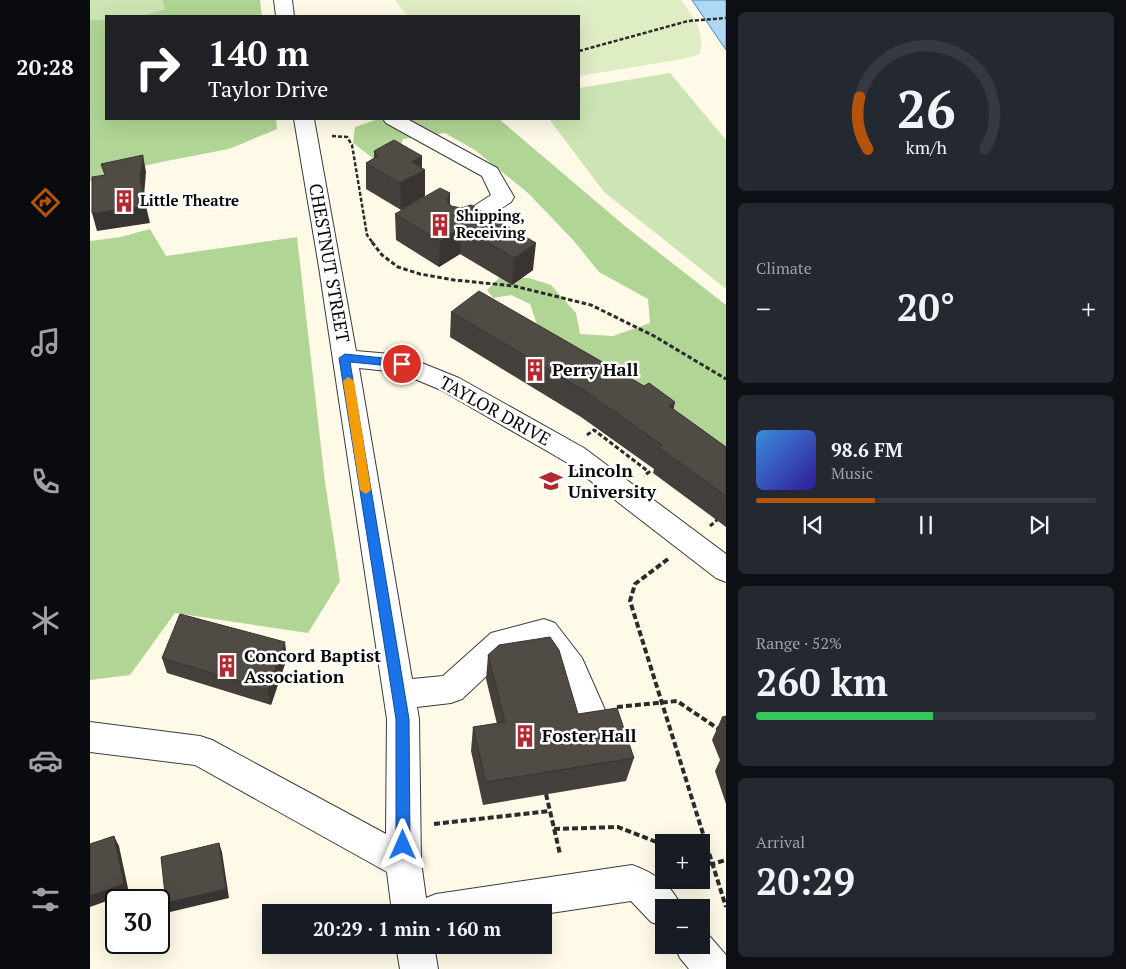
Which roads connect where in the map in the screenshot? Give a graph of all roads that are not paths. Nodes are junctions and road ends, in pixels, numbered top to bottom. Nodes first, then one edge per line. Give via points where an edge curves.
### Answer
1 (283, 0) edge
2 (286, 15) edge
3 (304, 120) edge
4 (395, 120) edge
5 (459, 226) edge
6 (345, 358) junction
7 (726, 570) edge
8 (399, 695) junction
9 (589, 710) edge
10 (90, 737) edge
11 (403, 862) junction
12 (655, 899) edge
13 (409, 904) edge
14 (490, 904) edge
15 (416, 954) edge
16 (700, 954) edge
17 (419, 969) edge
18 (713, 969) edge

1 - 2 street
3 - 6 street, CHESTNUT STREET
4 - 5 street via 490,172 502,197
6 - 7 street, TAYLOR DRIVE via 402,364 450,384 575,455
6 - 8 street, CHESTNUT STREET
8 - 9 street via 451,689 502,642 544,632 571,668
8 - 11 street, CHESTNUT STREET via 403,719
10 - 11 street via 200,751
11 - 13 street, CHESTNUT STREET
12 - 14 street via 641,886 632,883
15 - 17 street
16 - 18 street

